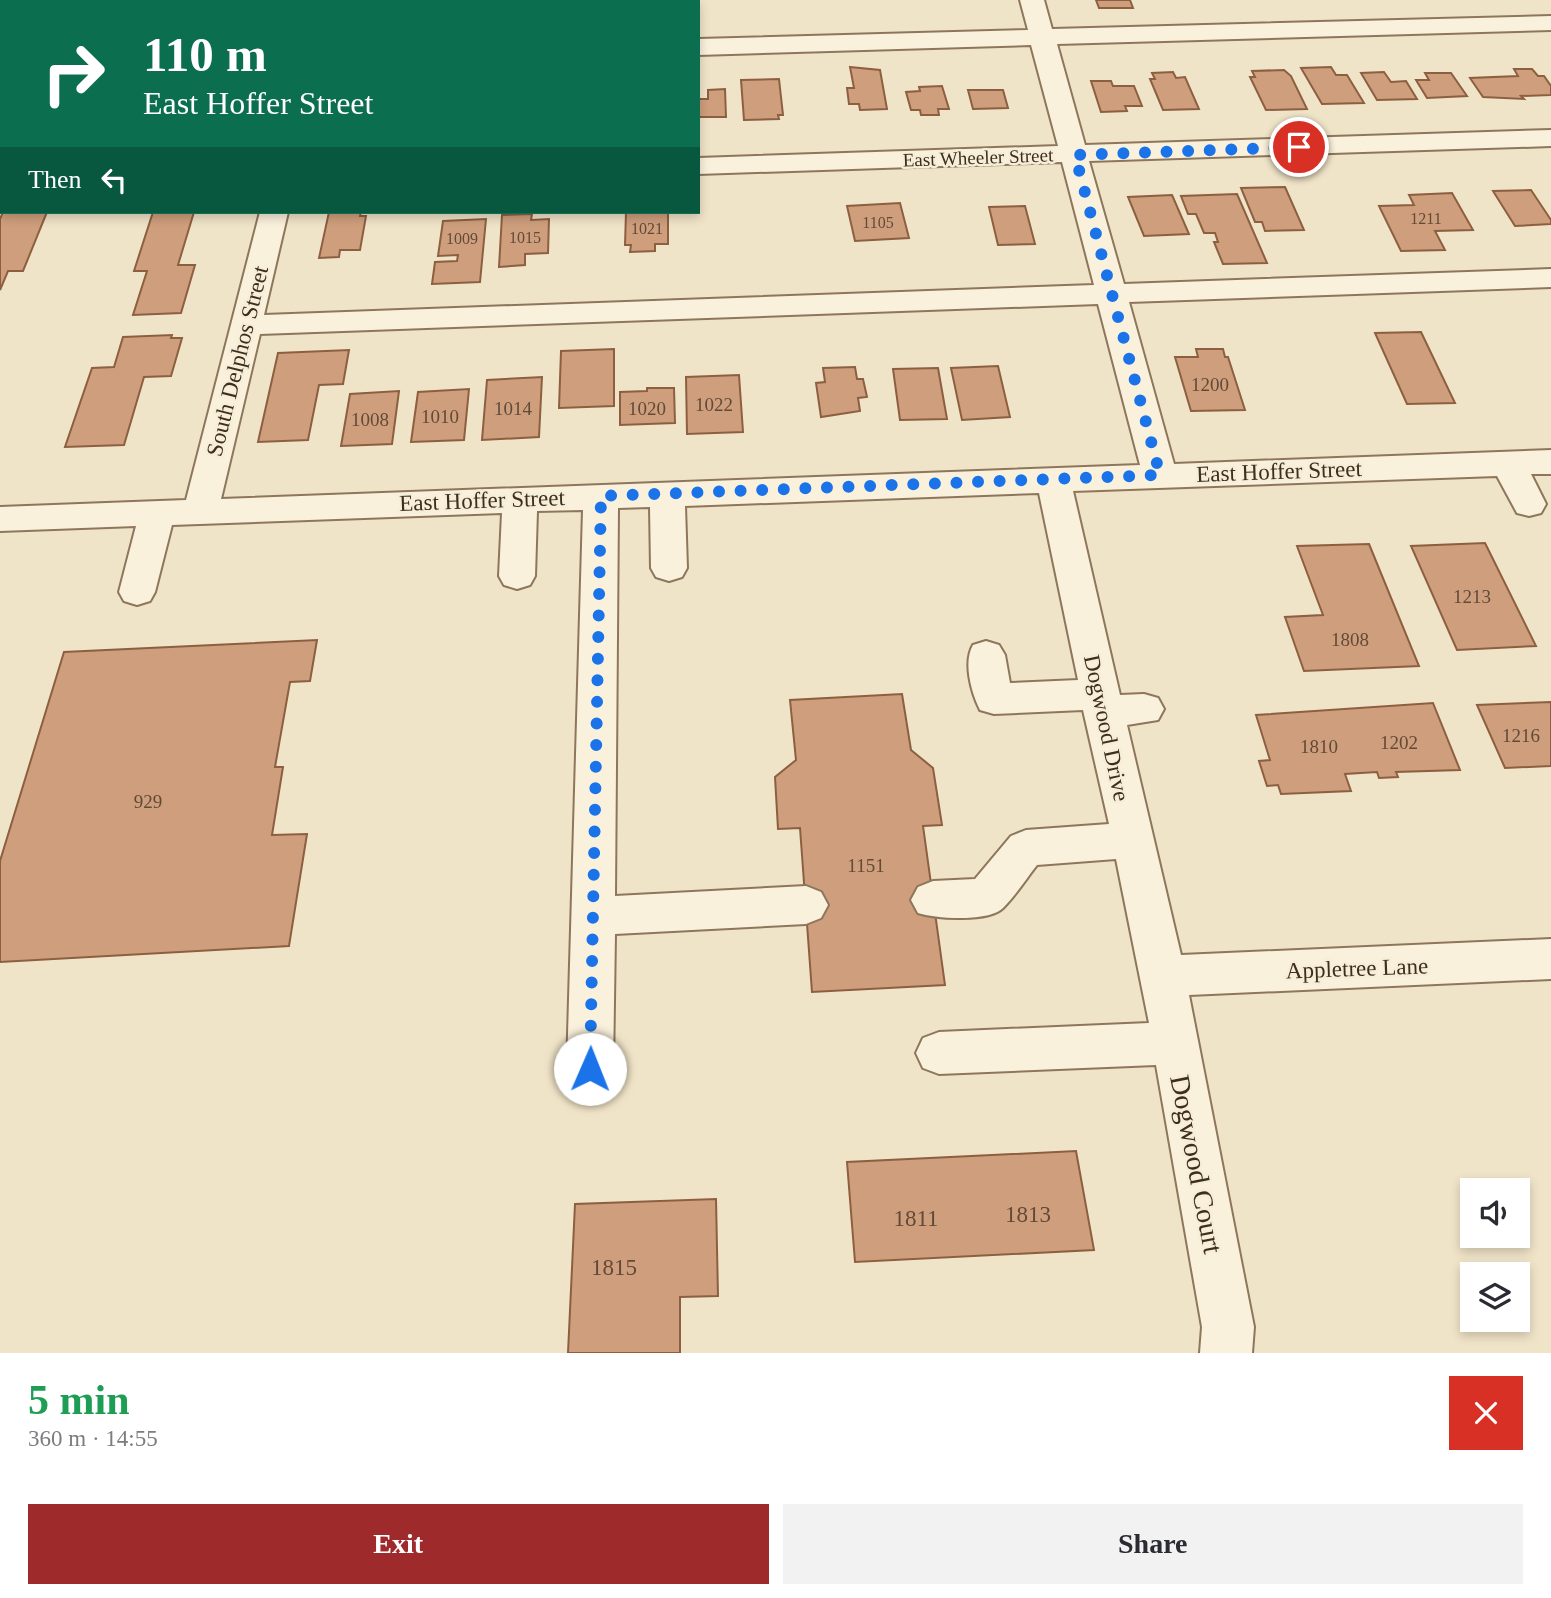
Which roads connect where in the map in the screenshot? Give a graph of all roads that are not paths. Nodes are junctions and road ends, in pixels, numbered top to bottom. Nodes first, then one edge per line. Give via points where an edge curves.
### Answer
1 (1032, 0) edge
2 (1551, 23) edge
3 (1044, 39) junction
4 (700, 47) edge
5 (1551, 138) edge
6 (1075, 155) junction
7 (700, 166) edge
8 (273, 214) edge
9 (1551, 278) edge
10 (1111, 294) junction
11 (244, 325) junction
12 (1551, 462) edge
13 (1508, 464) junction
14 (1160, 475) junction
15 (1053, 479) junction
16 (667, 493) junction
17 (601, 496) junction
18 (520, 499) junction
19 (1529, 504) dead end
20 (201, 511) junction
21 (157, 513) junction
22 (0, 519) edge
23 (669, 568) dead end
24 (517, 576) dead end
25 (137, 592) dead end
26 (986, 655) dead end
27 (1101, 703) junction
28 (1144, 709) dead end
29 (1132, 840) junction
30 (933, 900) dead end
31 (806, 905) dead end
32 (593, 916) junction
33 (1551, 959) edge
34 (1163, 976) junction
35 (1175, 1043) junction
36 (939, 1053) dead end
37 (590, 1069) dead end
38 (1226, 1353) edge

1 - 3 street
2 - 3 street
3 - 4 street
3 - 6 street
5 - 6 street, East Wheeler Street
6 - 7 street, East Wheeler Street
6 - 10 street
8 - 11 street, South Delphos Street
9 - 10 street
10 - 11 street
10 - 14 street
11 - 20 street, South Delphos Street
12 - 13 street, East Hoffer Street
13 - 14 street, East Hoffer Street
13 - 19 street
14 - 15 street, East Hoffer Street
15 - 16 street, East Hoffer Street
15 - 27 street, Dogwood Drive
16 - 17 street, East Hoffer Street
16 - 23 street
17 - 18 street, East Hoffer Street
17 - 32 street
18 - 20 street, East Hoffer Street
18 - 24 street
20 - 21 street, East Hoffer Street
21 - 22 street, East Hoffer Street
21 - 25 street
26 - 27 street via 994,699
27 - 28 street
27 - 29 street, Dogwood Drive
29 - 30 street via 1026,848 986,897
29 - 34 street, Dogwood Drive
31 - 32 street
32 - 37 street
33 - 34 street, Appletree Lane
34 - 35 street, Dogwood Court
35 - 36 street
35 - 38 street, Dogwood Court via 1228,1327

